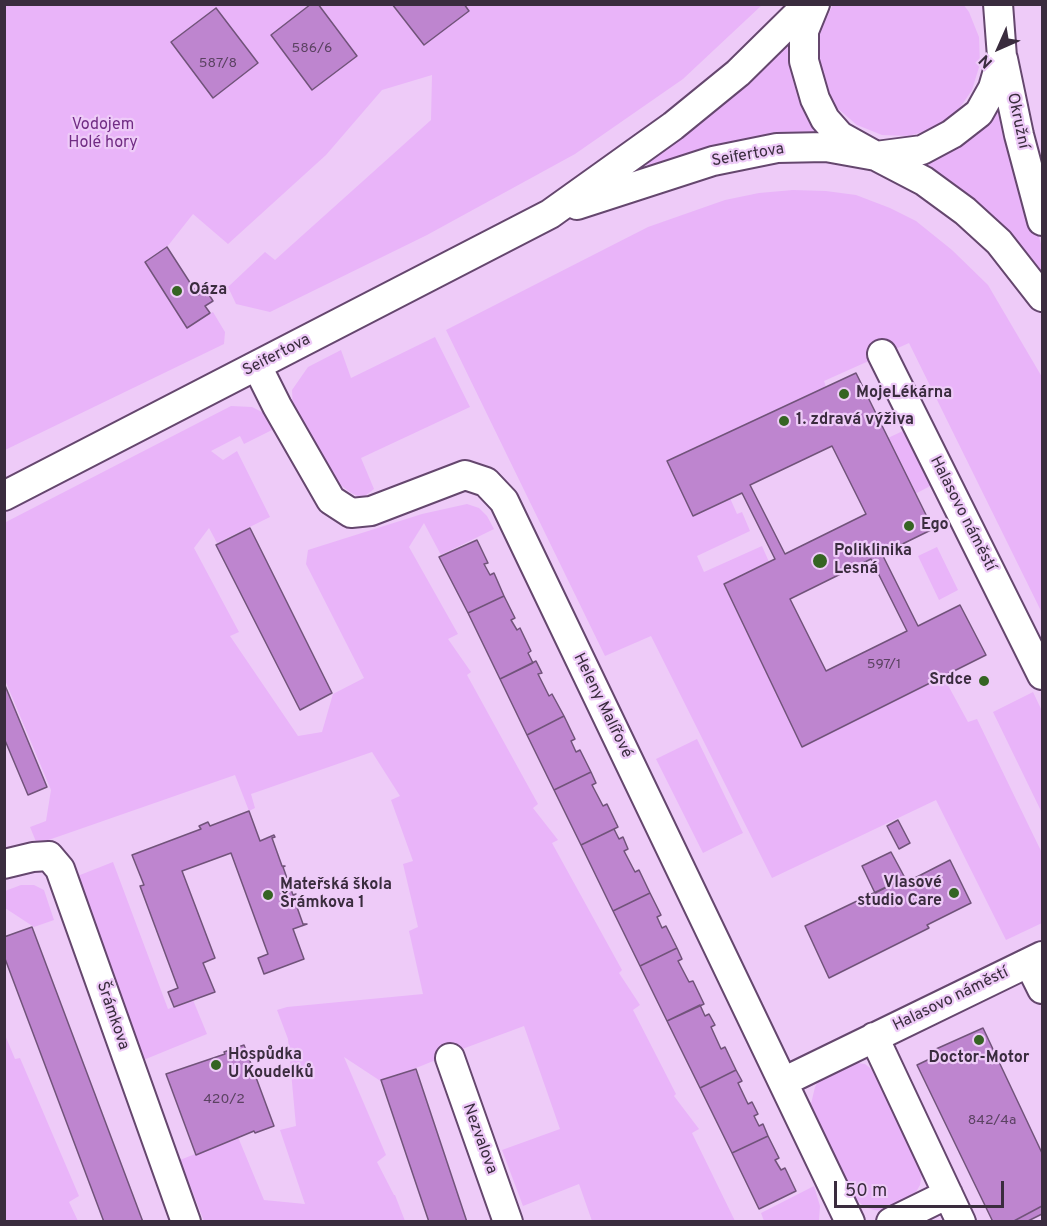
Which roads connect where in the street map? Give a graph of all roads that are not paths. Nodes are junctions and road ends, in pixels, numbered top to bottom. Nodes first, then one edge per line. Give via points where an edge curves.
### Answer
1 (808, 4) edge
2 (814, 4) edge
3 (994, 9) edge
4 (1002, 57) junction
5 (876, 156) junction
6 (550, 214) junction
7 (1042, 221) edge
8 (1042, 297) edge
9 (882, 354) dead end
10 (257, 366) junction
11 (4, 496) edge
12 (1042, 675) edge
13 (4, 864) edge
14 (1036, 959) edge
15 (1042, 990) edge
16 (874, 1037) junction
17 (450, 1058) dead end
18 (783, 1082) junction
19 (948, 1194) junction
20 (186, 1221) edge
21 (508, 1221) edge
22 (850, 1221) edge
23 (891, 1221) edge
24 (961, 1221) edge

1 - 6 street, Seifertova via 738,72 673,126
2 - 5 street via 804,31 804,61 815,99 840,136
3 - 4 street, Okružní
4 - 5 street via 993,88 979,113 922,150
4 - 7 street, Okružní
5 - 6 street, Seifertova via 826,147 777,148 713,160
5 - 8 street, Seifertova via 924,181 965,211 999,242
6 - 10 street, Seifertova
9 - 12 street, Halasovo náměstí
10 - 11 street, Seifertova
10 - 18 street, Heleny Malířové via 331,500 351,513 371,511 465,476 486,482 504,501
13 - 20 street, Šrámkova via 49,856 60,869
14 - 15 street, Halasovo náměstí
14 - 16 street, Halasovo náměstí
16 - 18 street, Halasovo náměstí
16 - 19 street, Halasovo náměstí
17 - 21 street, Nezvalova
18 - 22 street, Heleny Malířové
19 - 23 street
19 - 24 street, Halasovo náměstí

